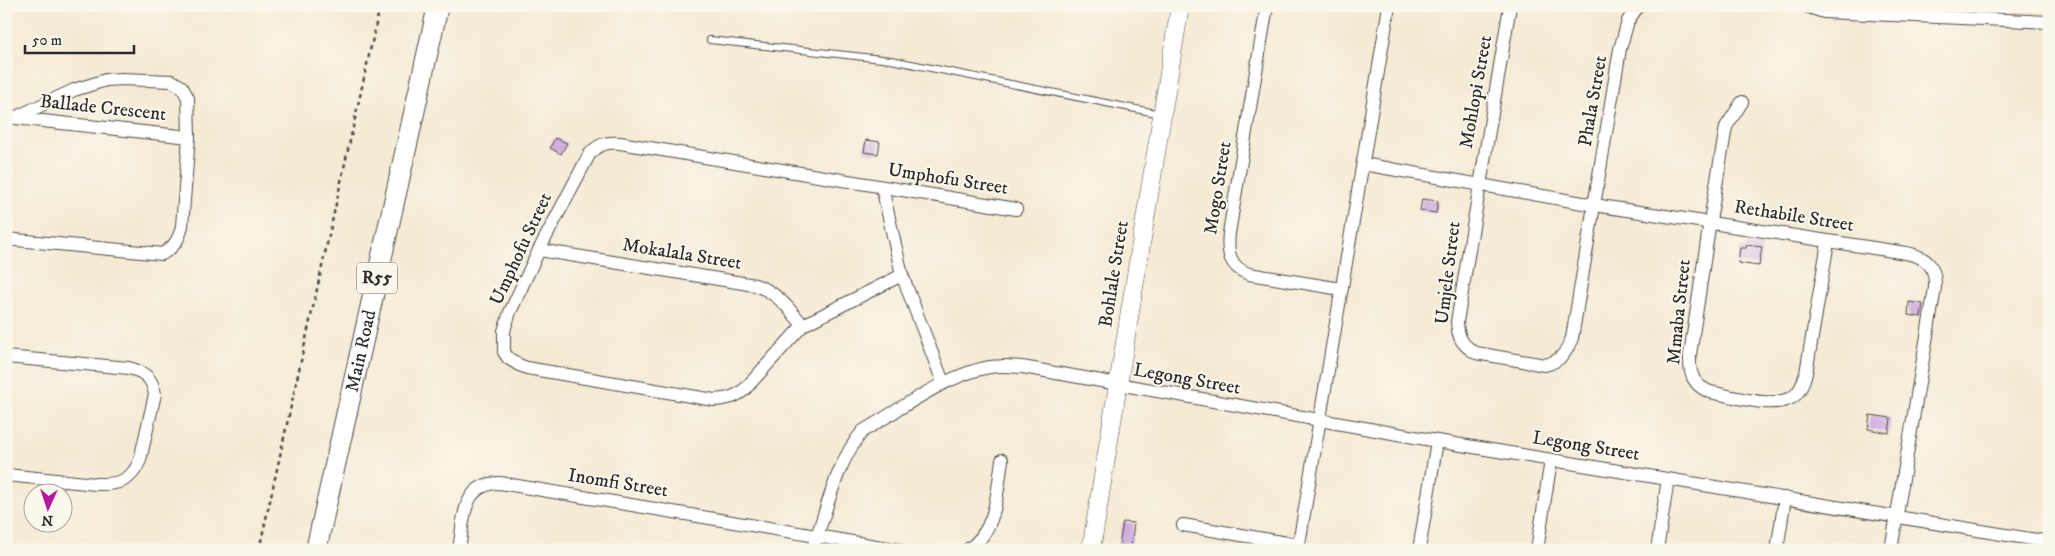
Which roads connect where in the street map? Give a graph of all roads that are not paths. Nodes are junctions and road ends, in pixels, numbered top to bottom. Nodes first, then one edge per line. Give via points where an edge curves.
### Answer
1 (438, 6) edge
2 (1180, 6) edge
3 (1267, 6) edge
4 (1389, 6) edge
5 (1510, 6) edge
6 (1638, 6) edge
7 (1806, 6) edge
8 (2049, 22) edge
9 (710, 40) dead end
10 (1742, 102) dead end
11 (1162, 115) junction
12 (10, 117) edge
13 (189, 137) junction
14 (1363, 164) junction
15 (1478, 184) junction
16 (882, 187) junction
17 (1594, 204) junction
18 (1016, 209) dead end
19 (1710, 221) junction
20 (6, 239) edge
21 (1828, 242) junction
22 (539, 250) junction
23 (902, 275) junction
24 (1341, 289) junction
25 (803, 325) junction
26 (6, 357) edge
27 (943, 382) junction
28 (1118, 385) junction
29 (1320, 421) junction
30 (1436, 441) junction
31 (1002, 460) dead end
32 (1551, 460) junction
33 (6, 475) edge
34 (1668, 478) junction
35 (1786, 498) junction
36 (1897, 518) junction
37 (2049, 518) edge
38 (1183, 525) dead end
39 (818, 535) junction
40 (2047, 542) edge
41 (1298, 548) edge
42 (316, 550) edge
43 (459, 550) edge
44 (812, 550) edge
45 (900, 550) edge
46 (967, 550) edge
47 (1091, 550) edge
48 (1420, 550) edge
49 (1537, 550) edge
50 (1657, 550) edge
51 (1777, 550) edge
52 (1891, 550) edge

1 - 42 main road, Main Road / R55
2 - 11 street, Bohlale Street
3 - 24 street, Mogo Street via 1229,254 1236,267 1249,274
4 - 14 street
5 - 15 street, Mohlopi Street
6 - 17 street, Phala Street via 1628,21 1620,49
7 - 8 street via 1824,12
9 - 11 lane via 891,60
10 - 19 street via 1726,127
11 - 28 street, Bohlale Street
12 - 13 street, Ballade Crescent
12 - 13 street, Ballade Crescent via 106,80 172,81 182,87 188,98
13 - 20 street, Ballade Crescent via 182,226 178,240 162,254
14 - 15 street, Rethabile Street
14 - 24 street
15 - 17 street, Rethabile Street
15 - 17 street, Umjele Street via 1458,332 1466,348 1537,364 1554,363 1562,357 1572,338
16 - 18 street, Umphofu Street
16 - 22 street, Umphofu Street via 606,143 589,155
16 - 23 street
17 - 19 street, Rethabile Street
19 - 21 street, Rethabile Street
19 - 21 street, Mmaba Street via 1690,355 1691,375 1694,382 1710,392 1771,403 1790,399 1803,384
21 - 36 street, Rethabile Street via 1915,255 1927,260 1934,272 1935,288
22 - 25 street, Mokalala Street via 755,285 775,294
22 - 25 street, Umphofu Street via 504,332 504,352 508,358 527,368 714,400 732,398 745,389
23 - 25 street, Umphofu Street
23 - 27 street
24 - 29 street
26 - 33 street via 129,368 148,377 155,394 136,469 122,482 96,484
27 - 28 street, Legong Street via 1002,366
27 - 39 street, Legong Street via 863,431 853,443
28 - 29 street, Legong Street
28 - 47 street, Bohlale Street
29 - 30 street, Legong Street
29 - 41 street
30 - 32 street, Legong Street
30 - 48 street
31 - 46 street via 990,522 979,542
32 - 34 street, Legong Street
32 - 49 street
34 - 35 street, Legong Street
34 - 50 street
35 - 36 street, Legong Street
35 - 51 street
36 - 40 street, Legong Street
36 - 52 street, Rethabile Street
37 - 40 lane
38 - 41 street
39 - 43 street, Inomfi Street via 492,483 480,487 469,498
39 - 44 street, Legong Street
39 - 45 street, Inomfi Street

